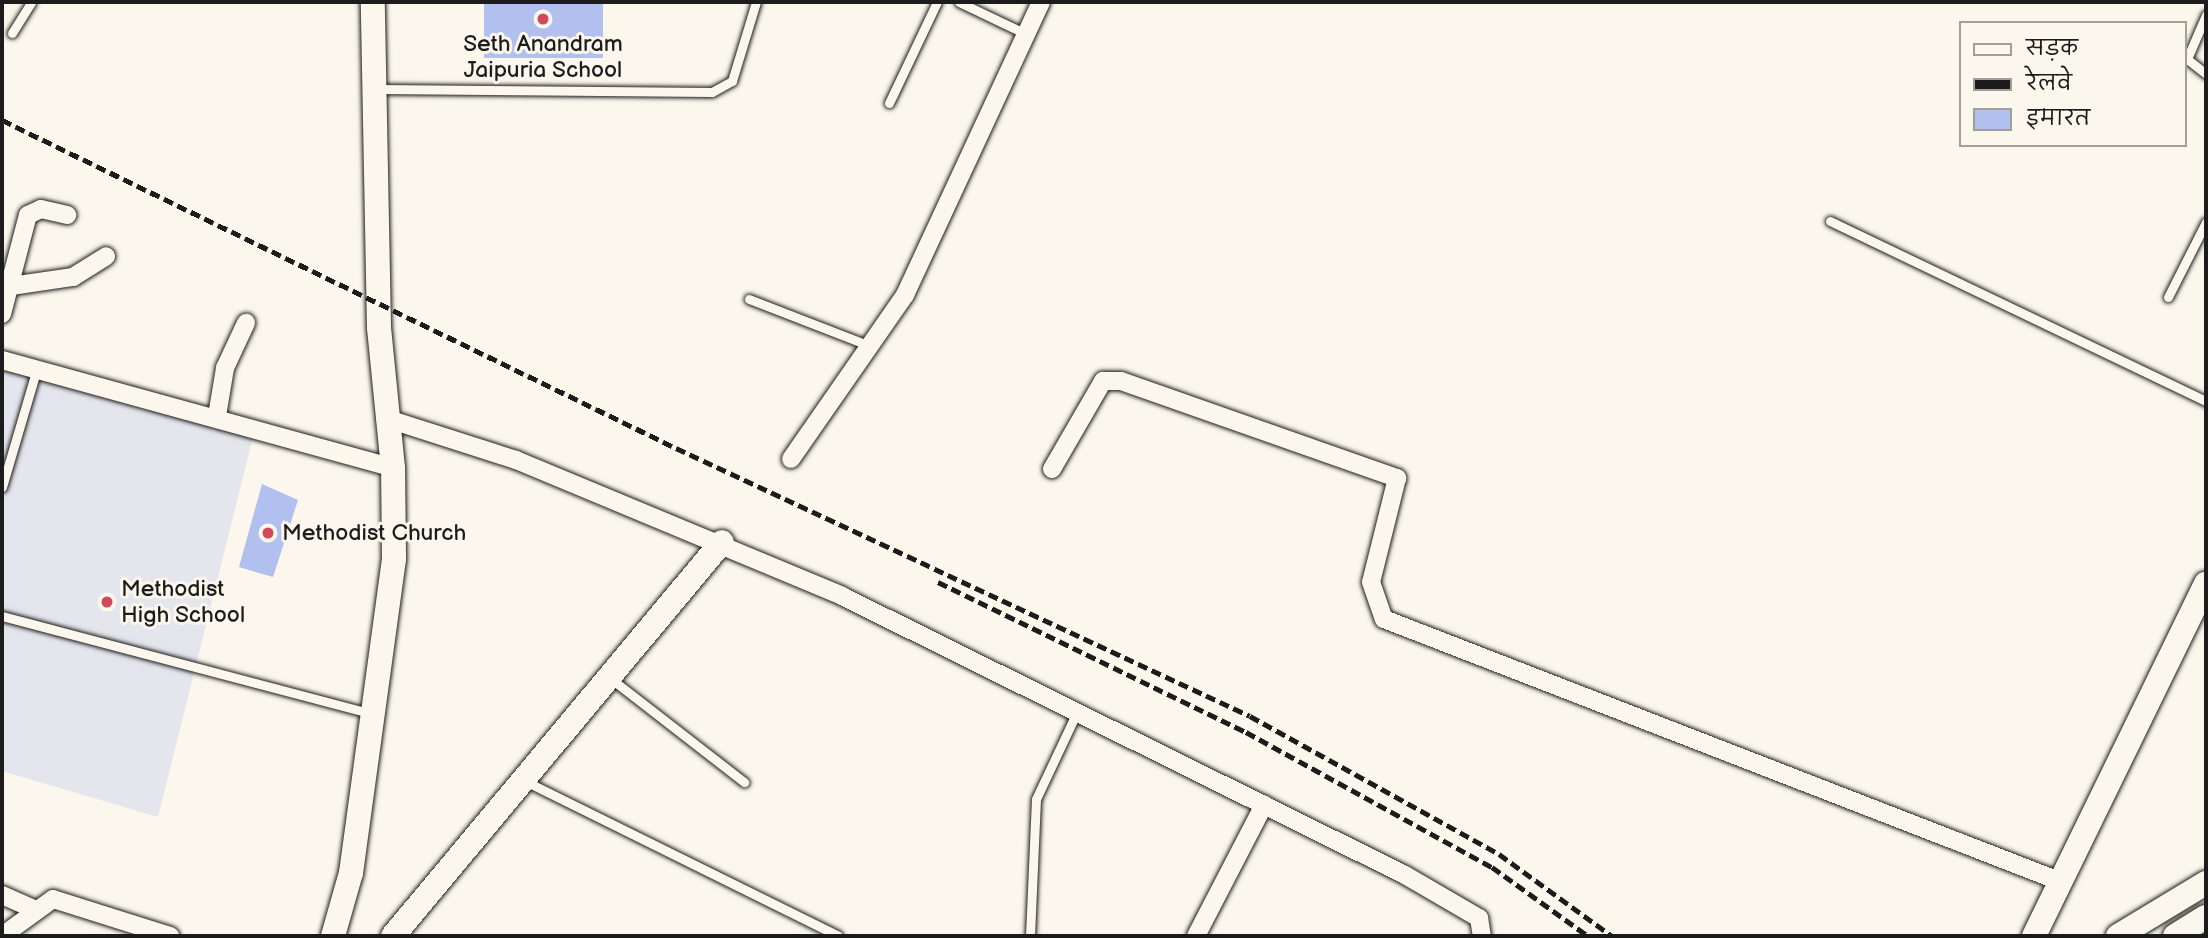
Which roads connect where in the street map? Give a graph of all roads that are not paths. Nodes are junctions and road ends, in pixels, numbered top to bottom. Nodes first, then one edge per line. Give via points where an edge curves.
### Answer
1 (31, 2) edge
2 (373, 2) edge
3 (755, 2) edge
4 (937, 2) edge
5 (959, 2) edge
6 (1041, 2) edge
7 (2206, 15) edge
8 (12, 33) dead end
9 (1028, 35) junction
10 (2206, 74) edge
11 (376, 89) junction
12 (888, 103) dead end
13 (66, 215) dead end
14 (1830, 222) dead end
15 (2206, 222) edge
16 (106, 256) dead end
17 (11, 286) junction
18 (2168, 297) dead end
19 (749, 299) dead end
20 (2, 314) edge
21 (246, 323) dead end
22 (870, 346) junction
23 (2, 360) edge
24 (37, 368) junction
25 (2206, 401) edge
26 (217, 416) junction
27 (385, 418) junction
28 (791, 459) dead end
29 (393, 468) junction
30 (1052, 469) dead end
31 (2, 487) edge
32 (722, 542) junction
33 (2206, 584) edge
34 (2, 617) edge
35 (609, 678) junction
36 (1077, 712) junction
37 (374, 715) junction
38 (523, 780) junction
39 (744, 782) dead end
40 (1264, 805) junction
41 (2059, 881) junction
42 (2206, 883) edge
43 (2, 895) edge
44 (33, 909) junction
45 (2206, 917) edge
46 (2126, 931) edge
47 (2, 936) edge
48 (170, 936) edge
49 (333, 936) edge
50 (393, 936) edge
51 (838, 936) edge
52 (1030, 936) edge
53 (1196, 936) edge
54 (1482, 936) edge
55 (2034, 936) edge
56 (2175, 936) edge

1 - 8 lane
2 - 11 street
3 - 11 lane via 732,81 712,92
4 - 12 lane
5 - 9 lane
6 - 9 street
7 - 10 lane via 2187,59
9 - 22 street via 905,295
11 - 27 street
13 - 17 street via 41,209 28,215
14 - 25 lane
15 - 18 lane
16 - 17 street via 73,277
17 - 20 street
19 - 22 lane
21 - 26 street via 225,368
22 - 28 street
23 - 24 street
24 - 26 street
24 - 31 lane
26 - 29 street
27 - 29 street
27 - 32 street via 516,460
29 - 37 street via 394,559
30 - 41 street via 1103,381 1121,381 1398,478 1371,582 1384,619
32 - 35 street
32 - 36 street
33 - 41 street
34 - 37 lane
35 - 38 street
35 - 39 lane
36 - 40 street
36 - 52 lane via 1036,799
37 - 49 street via 351,873
38 - 50 street
38 - 51 lane
40 - 53 street
40 - 54 street via 1479,918
41 - 55 street
42 - 46 street
43 - 44 street
44 - 47 street
44 - 48 street via 45,901 65,901
45 - 56 street

